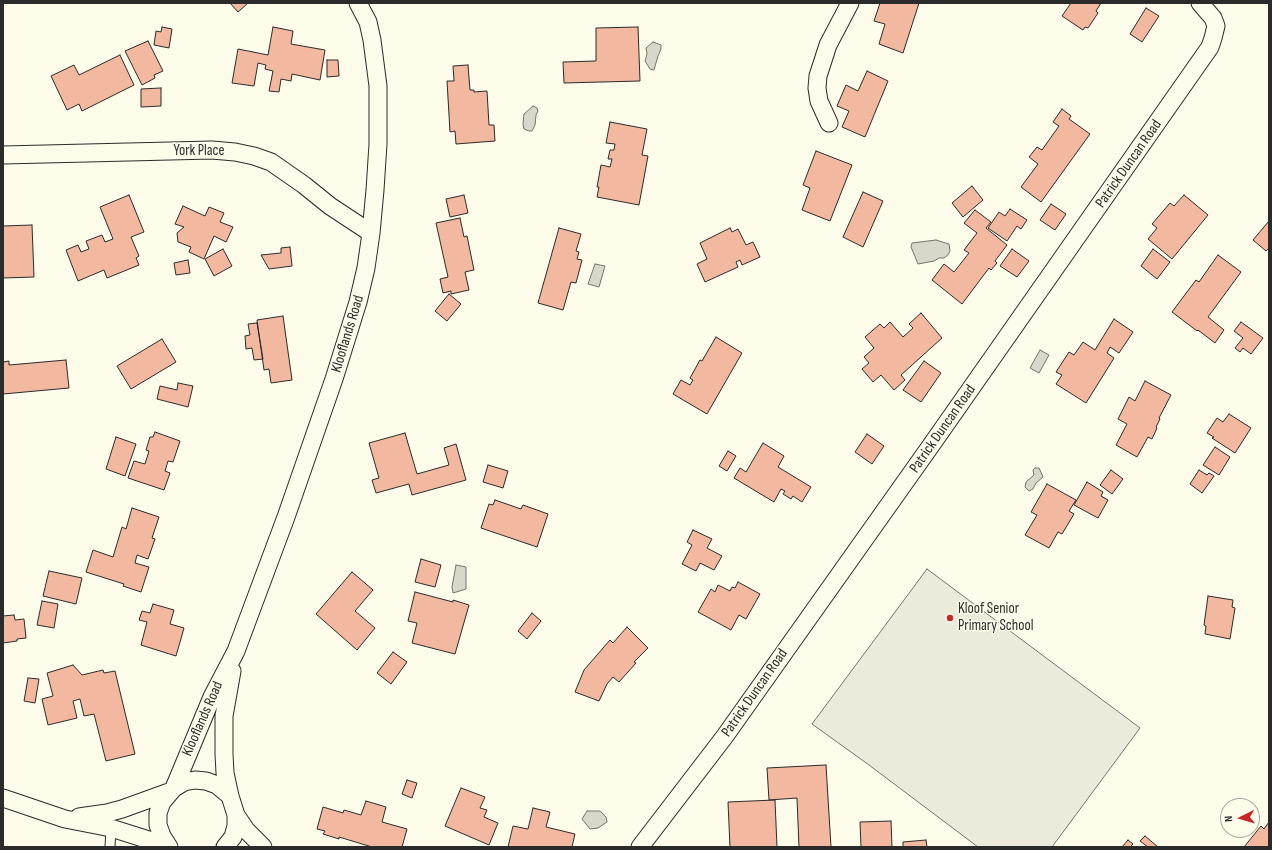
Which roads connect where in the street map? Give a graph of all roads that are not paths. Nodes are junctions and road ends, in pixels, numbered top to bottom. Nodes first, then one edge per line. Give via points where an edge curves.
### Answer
1 (358, 3) edge
2 (850, 3) edge
3 (1200, 3) edge
4 (829, 123) dead end
5 (3, 155) edge
6 (371, 233) junction
7 (236, 651) junction
8 (172, 790) junction
9 (230, 796) junction
10 (3, 798) edge
11 (236, 815) junction
12 (65, 819) junction
13 (111, 828) junction
14 (110, 847) edge
15 (168, 847) edge
16 (225, 847) edge
17 (263, 847) edge
18 (640, 847) edge

1 - 6 street, Klooflands Road via 368,22 378,86 378,144
2 - 4 street via 828,45 818,76 819,101
3 - 18 street, Patrick Duncan Road via 1213,18 1216,26 1210,47 941,432 729,729
5 - 6 street, York Place via 212,150 236,152 271,162
6 - 7 street, Klooflands Road via 358,302 334,380
7 - 8 street, Klooflands Road via 212,697
7 - 9 street, Klooflands Road via 224,716 225,773
8 - 9 street via 184,782 206,781 217,785
8 - 12 street via 107,813
8 - 15 street, Klooflands Road via 162,802 158,813 158,825
9 - 11 street, Klooflands Road
10 - 12 street
11 - 16 street via 236,826
11 - 17 street via 246,830
12 - 13 street
13 - 14 lane
13 - 15 street

